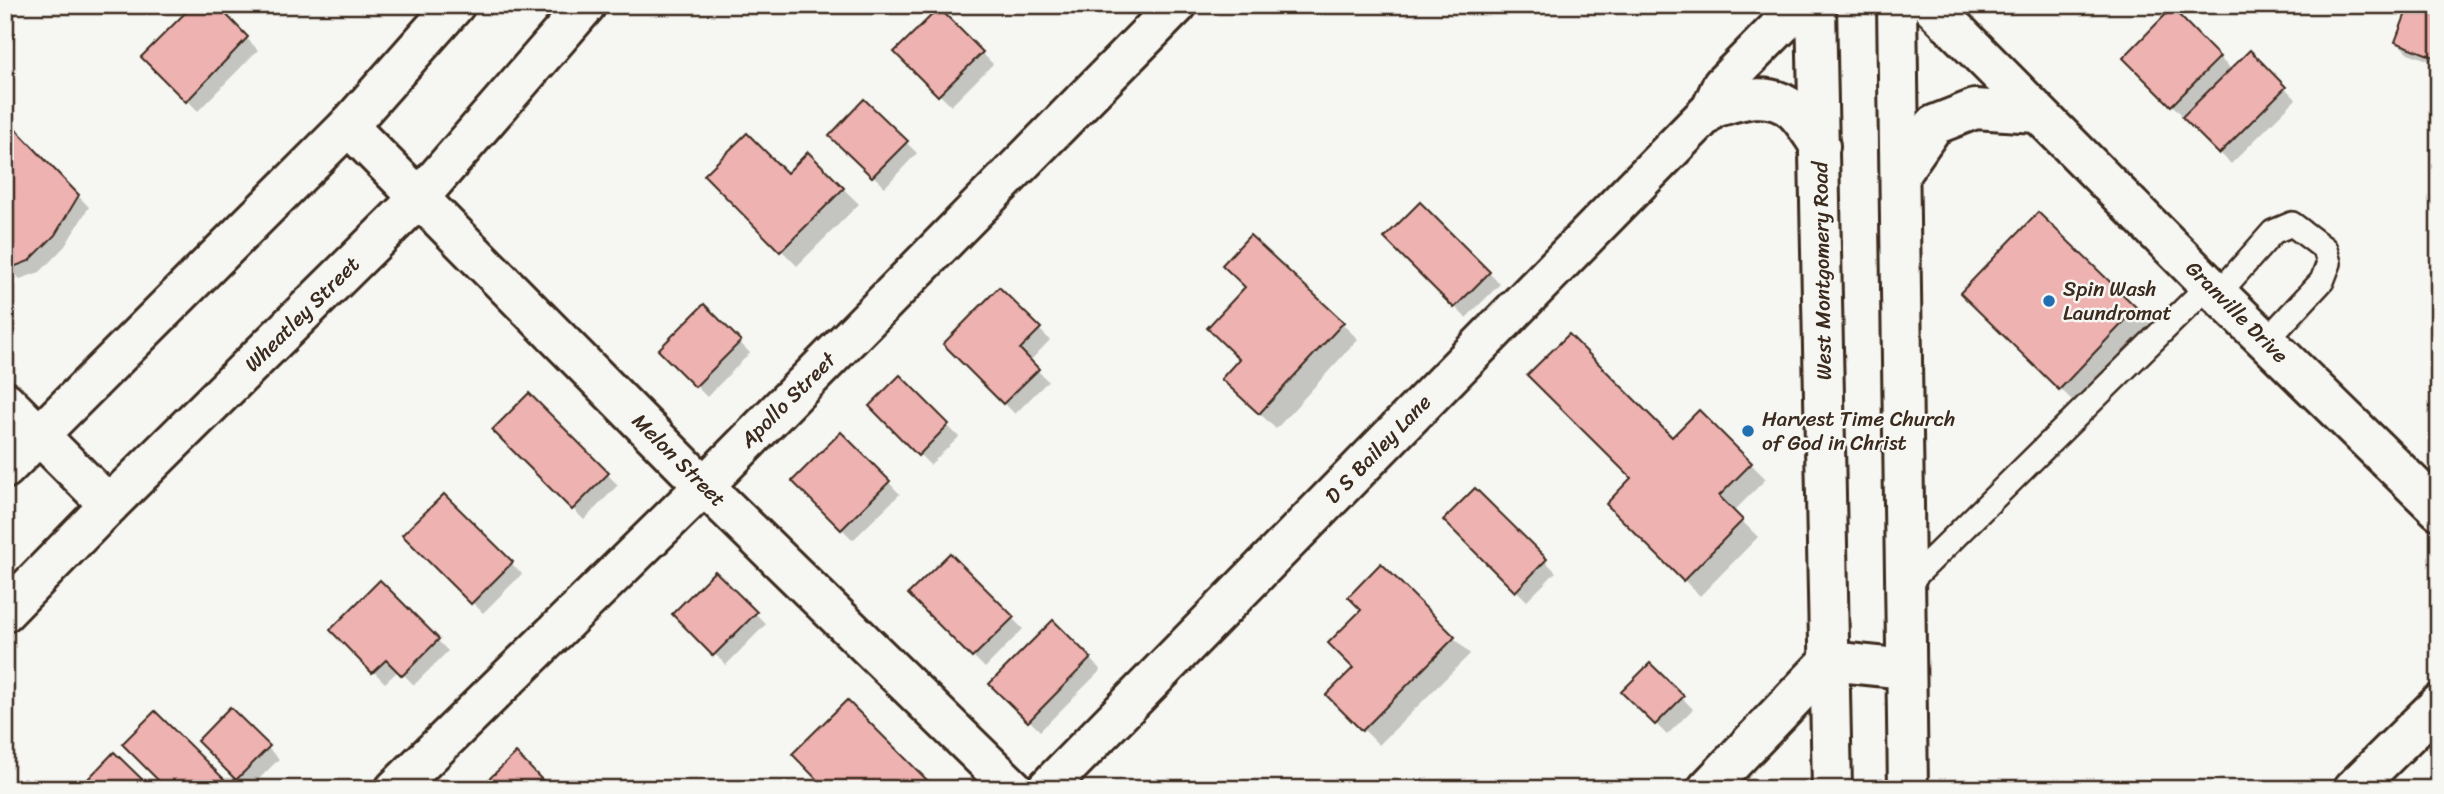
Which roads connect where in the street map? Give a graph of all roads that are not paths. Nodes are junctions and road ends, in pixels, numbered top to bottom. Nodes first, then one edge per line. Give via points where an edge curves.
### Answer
1 (455, 5) edge
2 (586, 5) edge
3 (1177, 5) edge
4 (1801, 5) edge
5 (1816, 5) edge
6 (1897, 5) edge
7 (1931, 5) edge
8 (1711, 110) junction
9 (2036, 113) junction
10 (348, 126) junction
11 (1820, 146) junction
12 (1900, 174) junction
13 (419, 198) junction
14 (2213, 290) junction
15 (2266, 341) junction
16 (5, 401) edge
17 (39, 434) junction
18 (5, 469) edge
19 (704, 486) junction
20 (109, 505) junction
21 (2439, 510) edge
22 (1906, 585) junction
23 (5, 612) edge
24 (1829, 661) junction
25 (1906, 669) junction
26 (2439, 704) edge
27 (394, 789) edge
28 (1014, 789) edge
29 (1046, 789) edge
30 (1707, 789) edge
31 (1832, 789) edge
32 (1908, 789) edge
33 (2353, 789) edge

1 - 10 street
2 - 13 street, Wheatley Street
3 - 19 street, Apollo Street
4 - 8 street, D S Bailey Lane via 1722,85
5 - 11 street, West Montgomery Road
6 - 12 street
7 - 9 street, Granville Drive
8 - 11 street, D S Bailey Lane via 1744,98 1777,100 1796,112
8 - 29 street, D S Bailey Lane
9 - 12 street via 1975,109 1934,125
9 - 14 street, Granville Drive
10 - 13 street, Melon Street
10 - 17 street
11 - 24 street, West Montgomery Road
12 - 22 street
13 - 19 street, Melon Street
13 - 20 street, Wheatley Street
14 - 15 street, Granville Drive
14 - 15 lane via 2273,232 2292,224 2325,249 2329,263 2322,281
14 - 22 lane
15 - 21 street, Granville Drive
16 - 17 street
17 - 18 street
17 - 20 street
19 - 27 street, Apollo Street
19 - 28 street, Melon Street
20 - 23 street, Wheatley Street
22 - 25 street
24 - 25 street
24 - 30 street
24 - 31 street, West Montgomery Road
25 - 32 street
26 - 33 street

